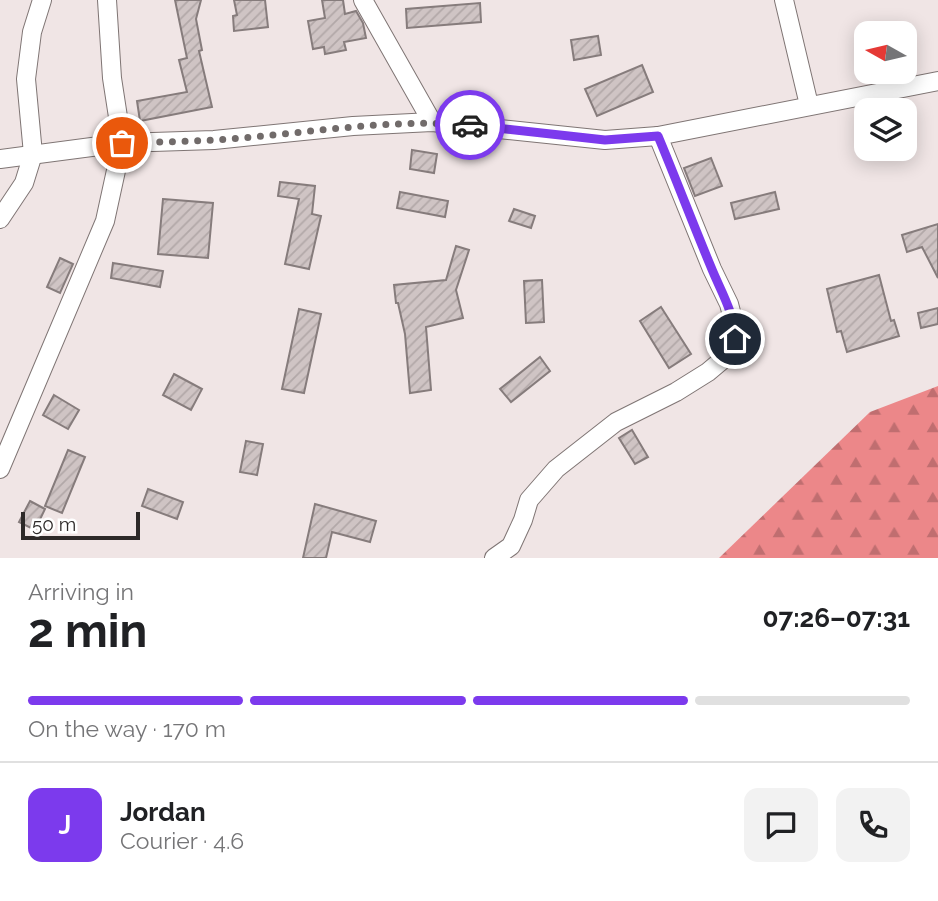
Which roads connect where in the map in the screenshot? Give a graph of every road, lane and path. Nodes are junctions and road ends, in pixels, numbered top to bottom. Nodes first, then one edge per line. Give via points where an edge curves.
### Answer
1 (42, 0) edge
2 (107, 0) edge
3 (363, 0) edge
4 (784, 0) edge
5 (938, 81) edge
6 (809, 105) junction
7 (432, 122) junction
8 (658, 136) junction
9 (122, 143) junction
10 (33, 154) junction
11 (0, 159) edge
12 (0, 219) edge
13 (0, 469) edge
14 (494, 558) edge

1 - 10 street via 26,79
2 - 9 street
3 - 7 street
4 - 6 street
5 - 6 street
6 - 8 street
7 - 8 street via 605,140
7 - 9 street
8 - 14 street via 729,304 735,339 727,356 708,372 616,422 556,469 529,499 511,546
9 - 10 street
9 - 13 street via 105,221
10 - 11 street
10 - 12 street via 24,183

